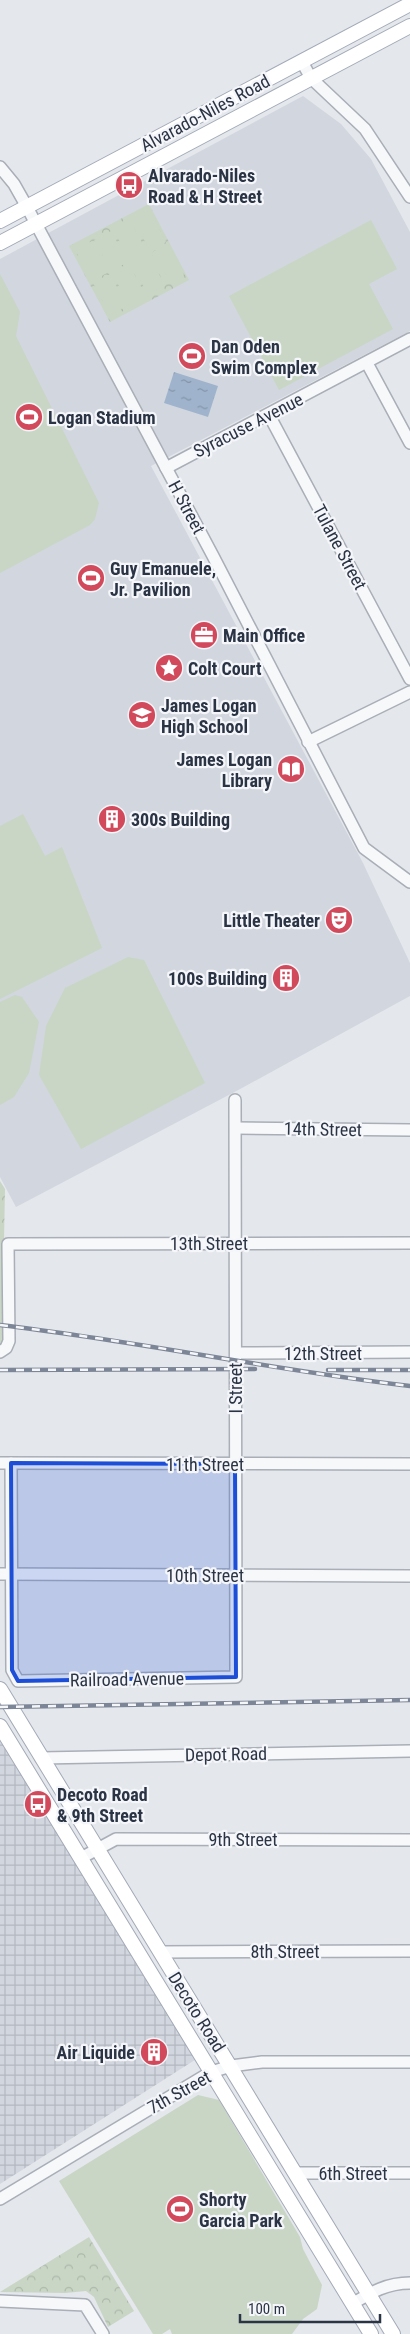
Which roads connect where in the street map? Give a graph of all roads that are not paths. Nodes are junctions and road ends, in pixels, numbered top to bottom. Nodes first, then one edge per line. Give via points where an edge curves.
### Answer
1 (410, 4) edge
2 (410, 26) edge
3 (302, 62) junction
4 (311, 78) junction
5 (0, 167) edge
6 (410, 197) edge
7 (27, 207) junction
8 (0, 222) edge
9 (36, 224) junction
10 (0, 243) edge
11 (410, 339) edge
12 (367, 363) junction
13 (269, 415) junction
14 (410, 443) edge
15 (166, 468) junction
16 (410, 679) edge
17 (410, 692) edge
18 (308, 742) junction
19 (410, 882) edge
20 (236, 1100) dead end
21 (236, 1128) junction
22 (410, 1130) edge
23 (234, 1243) junction
24 (410, 1243) edge
25 (3, 1350) edge
26 (410, 1352) edge
27 (236, 1353) junction
28 (6, 1463) edge
29 (235, 1464) junction
30 (410, 1464) edge
31 (0, 1574) edge
32 (12, 1574) junction
33 (235, 1575) junction
34 (410, 1576) edge
35 (236, 1677) joint
36 (0, 1690) edge
37 (0, 1726) edge
38 (410, 1751) edge
39 (41, 1758) junction
40 (410, 1840) edge
41 (97, 1848) junction
42 (81, 1858) junction
43 (410, 1951) edge
44 (160, 1952) junction
45 (410, 2062) edge
46 (231, 2066) junction
47 (211, 2072) junction
48 (296, 2173) junction
49 (410, 2173) edge
50 (0, 2199) edge
51 (410, 2283) edge
52 (369, 2294) junction
53 (0, 2301) edge
54 (352, 2304) junction
55 (103, 2334) edge
56 (371, 2334) edge
57 (393, 2334) edge

1 - 3 main road, Alvarado-Niles Road
2 - 4 main road, Alvarado-Niles Road
3 - 4 street
3 - 7 main road, Alvarado-Niles Road
4 - 6 street via 364,129
4 - 9 main road, Alvarado-Niles Road
5 - 7 street, H Street
7 - 8 main road, Alvarado-Niles Road
7 - 9 street, H Street
9 - 10 main road, Alvarado-Niles Road
9 - 15 street, H Street
11 - 12 street, Syracuse Avenue
12 - 13 street, Syracuse Avenue
12 - 14 street
13 - 15 street, Syracuse Avenue
13 - 16 street, Tulane Street
15 - 18 street, H Street
17 - 18 street
18 - 19 street, H Street via 364,848
20 - 21 street, I Street
21 - 22 street, 14th Street
21 - 23 street, I Street
23 - 24 street, 13th Street
23 - 25 street, 13th Street via 8,1244 9,1341
23 - 27 street, I Street
26 - 27 street, 12th Street
27 - 29 street, I Street
28 - 29 street, 11th Street
28 - 32 street
29 - 30 street, 11th Street
29 - 33 street, I Street
31 - 32 street, 10th Street
32 - 33 street, 10th Street
32 - 35 street, Railroad Avenue via 12,1670 18,1681
33 - 34 street, 10th Street
33 - 35 street, I Street
36 - 39 main road, Decoto Road
37 - 42 main road, Decoto Road
38 - 39 street, Depot Road
39 - 41 main road, Decoto Road
40 - 41 street, 9th Street via 116,1839
41 - 42 street, 9th Street
41 - 44 main road, Decoto Road
42 - 47 main road, Decoto Road
43 - 44 street, 8th Street
44 - 46 main road, Decoto Road
45 - 46 street, 7th Street via 262,2062
46 - 47 street, 7th Street
46 - 48 main road, Decoto Road
47 - 50 street, 7th Street
47 - 54 main road, Decoto Road
48 - 49 street, 6th Street
48 - 52 main road, Decoto Road
51 - 52 street via 394,2283
52 - 54 street
52 - 57 main road, Decoto Road
53 - 55 street via 85,2305
54 - 56 main road, Decoto Road

